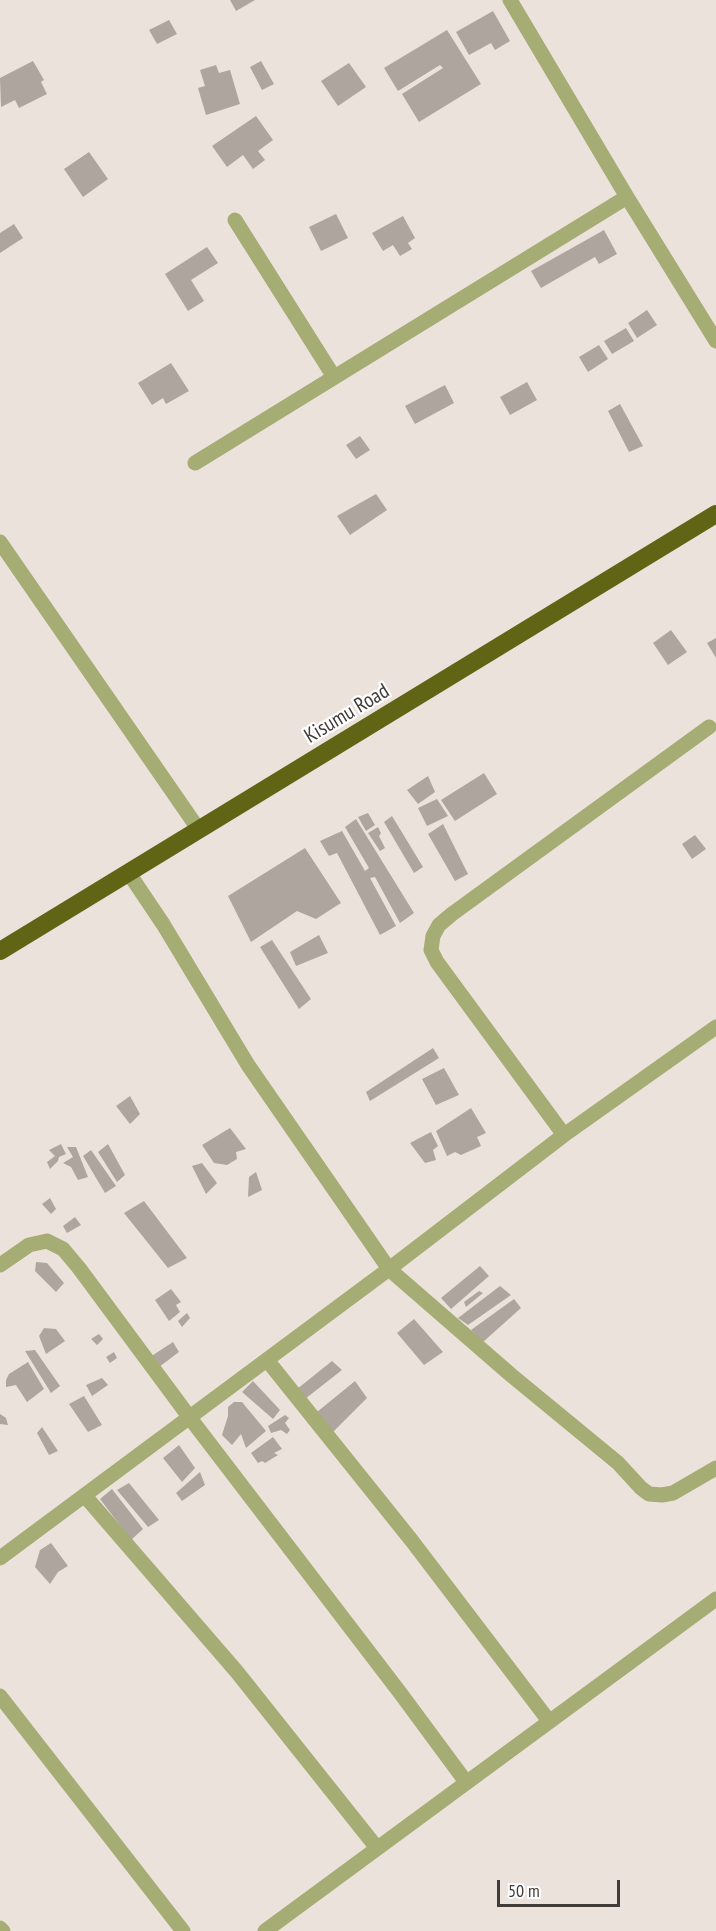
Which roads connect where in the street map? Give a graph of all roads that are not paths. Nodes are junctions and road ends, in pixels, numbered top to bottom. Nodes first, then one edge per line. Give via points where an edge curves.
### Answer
1 (510, 0) edge
2 (627, 197) junction
3 (236, 220) dead end
4 (716, 341) edge
5 (334, 377) junction
6 (195, 463) dead end
7 (716, 514) edge
8 (0, 542) edge
9 (709, 727) dead end
10 (199, 830) junction
11 (128, 872) junction
12 (0, 951) edge
13 (716, 1027) edge
14 (564, 1135) junction
15 (0, 1265) edge
16 (389, 1269) junction
17 (267, 1360) junction
18 (189, 1418) junction
19 (716, 1468) edge
20 (85, 1496) junction
21 (0, 1558) edge
22 (716, 1599) edge
23 (0, 1695) edge
24 (549, 1720) junction
25 (466, 1782) junction
26 (377, 1848) junction
27 (183, 1931) edge
28 (265, 1931) edge

1 - 2 street
2 - 4 street
2 - 5 street
3 - 5 street
5 - 6 street
7 - 10 highway, Kisumu Road
8 - 10 street
9 - 14 street via 452,914 433,936 431,950 437,962
10 - 11 highway, Kisumu Road
11 - 12 highway, Kisumu Road
11 - 16 street via 248,1065
13 - 14 street
14 - 16 street
15 - 18 street via 29,1245 47,1241 63,1249
16 - 17 street
16 - 19 street via 618,1463 649,1494 673,1493
17 - 18 street
17 - 24 street
18 - 20 street
18 - 25 street
20 - 21 street
20 - 26 street via 237,1672
22 - 24 street
23 - 27 street
24 - 25 street
25 - 26 street
26 - 28 street

